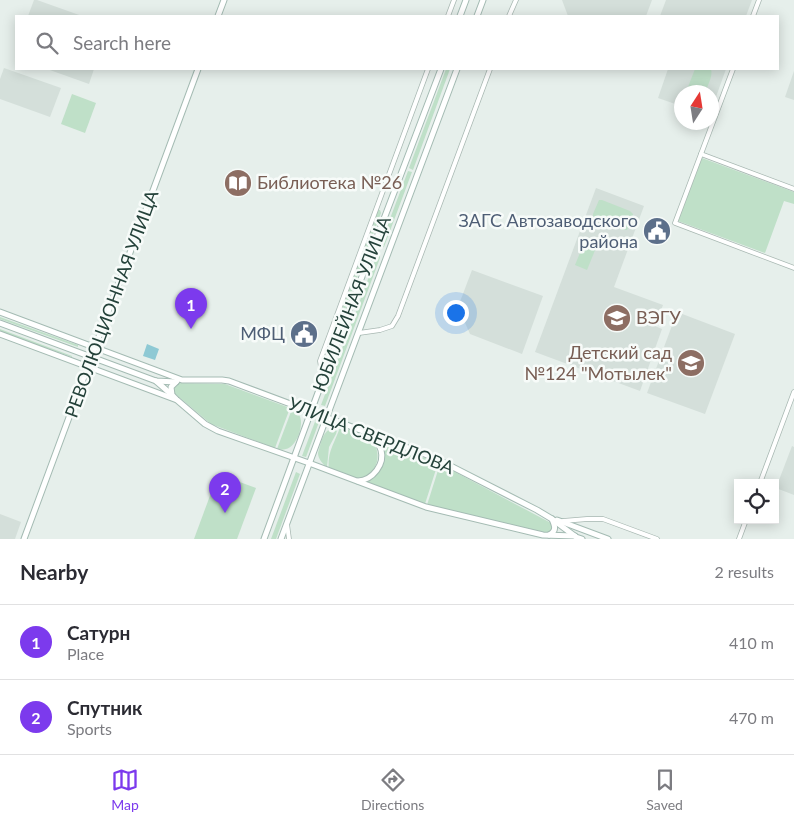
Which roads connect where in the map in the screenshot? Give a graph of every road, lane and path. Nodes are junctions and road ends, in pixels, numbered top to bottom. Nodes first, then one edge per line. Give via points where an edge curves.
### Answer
1 (224, 0) edge
2 (454, 0) edge
3 (466, 0) edge
4 (483, 0) edge
5 (516, 0) edge
6 (759, 0) edge
7 (218, 15) edge
8 (448, 15) edge
9 (460, 15) edge
10 (477, 15) edge
11 (510, 15) edge
12 (753, 15) edge
13 (198, 70) edge
14 (428, 70) edge
15 (441, 70) edge
16 (458, 70) edge
17 (490, 70) edge
18 (733, 70) edge
19 (701, 154) junction
20 (794, 189) edge
21 (794, 268) edge
22 (0, 312) edge
23 (0, 323) edge
24 (359, 333) junction
25 (0, 334) edge
26 (95, 348) junction
27 (92, 357) junction
28 (88, 366) junction
29 (323, 379) junction
30 (182, 380) junction
31 (156, 381) junction
32 (176, 382) junction
33 (794, 392) edge
34 (172, 394) junction
35 (177, 400) junction
36 (311, 411) junction
37 (327, 417) junction
38 (366, 432) junction
39 (294, 458) junction
40 (309, 463) junction
41 (761, 479) edge
42 (352, 480) junction
43 (552, 519) junction
44 (561, 522) junction
45 (287, 524) junction
46 (745, 524) edge
47 (576, 536) junction
48 (549, 537) edge
49 (24, 539) edge
50 (264, 539) edge
51 (281, 539) edge
52 (289, 539) edge
53 (582, 539) edge
54 (608, 539) edge
55 (657, 539) edge
56 (739, 539) edge

1 - 7 main road
2 - 8 street
3 - 9 main road
4 - 10 main road
5 - 11 street
6 - 12 street
13 - 26 main road, РЕВОЛЮЦИОННАЯ УЛИЦА
14 - 29 street via 320,361
15 - 29 main road, ЮБИЛЕЙНАЯ УЛИЦА
16 - 24 main road, ЮБИЛЕЙНАЯ УЛИЦА
17 - 24 street via 398,316 392,326
18 - 19 street
19 - 20 street
19 - 21 street via 674,224
22 - 26 main road, УЛИЦА СВЕРДЛОВА
23 - 27 main road, УЛИЦА СВЕРДЛОВА
24 - 37 main road, ЮБИЛЕЙНАЯ УЛИЦА
25 - 28 main road, УЛИЦА СВЕРДЛОВА
26 - 27 main road, РЕВОЛЮЦИОННАЯ УЛИЦА
26 - 30 main road, УЛИЦА СВЕРДЛОВА
27 - 28 main road, РЕВОЛЮЦИОННАЯ УЛИЦА
27 - 31 main road, УЛИЦА СВЕРДЛОВА
28 - 35 main road, УЛИЦА СВЕРДЛОВА
28 - 49 main road, РЕВОЛЮЦИОННАЯ УЛИЦА
29 - 36 main road, ЮБИЛЕЙНАЯ УЛИЦА
30 - 32 main road, УЛИЦА СВЕРДЛОВА
30 - 36 main road, УЛИЦА СВЕРДЛОВА via 229,381
31 - 32 main road, УЛИЦА СВЕРДЛОВА
31 - 34 main road, УЛИЦА СВЕРДЛОВА
32 - 34 main road via 171,387
33 - 41 street
34 - 35 main road, УЛИЦА СВЕРДЛОВА
35 - 39 main road, УЛИЦА СВЕРДЛОВА via 211,428
36 - 37 main road, УЛИЦА СВЕРДЛОВА
36 - 39 main road, ЮБИЛЕЙНАЯ УЛИЦА
37 - 38 main road, УЛИЦА СВЕРДЛОВА
37 - 40 main road, ЮБИЛЕЙНАЯ УЛИЦА
38 - 42 main road via 378,444 382,457 368,478
38 - 43 main road, УЛИЦА СВЕРДЛОВА via 435,458
39 - 40 main road, УЛИЦА СВЕРДЛОВА
39 - 50 main road, ЮБИЛЕЙНАЯ УЛИЦА
40 - 42 main road, УЛИЦА СВЕРДЛОВА
40 - 45 main road, ЮБИЛЕЙНАЯ УЛИЦА
42 - 48 main road, УЛИЦА СВЕРДЛОВА via 443,512
43 - 44 main road, УЛИЦА СВЕРДЛОВА
43 - 47 main road, УЛИЦА СВЕРДЛОВА
43 - 48 main road via 555,529
44 - 54 main road, УЛИЦА СВЕРДЛОВА
44 - 55 street via 603,519
45 - 51 main road, ЮБИЛЕЙНАЯ УЛИЦА
45 - 52 street
46 - 56 street
47 - 48 main road, УЛИЦА СВЕРДЛОВА
47 - 53 main road, УЛИЦА СВЕРДЛОВА

